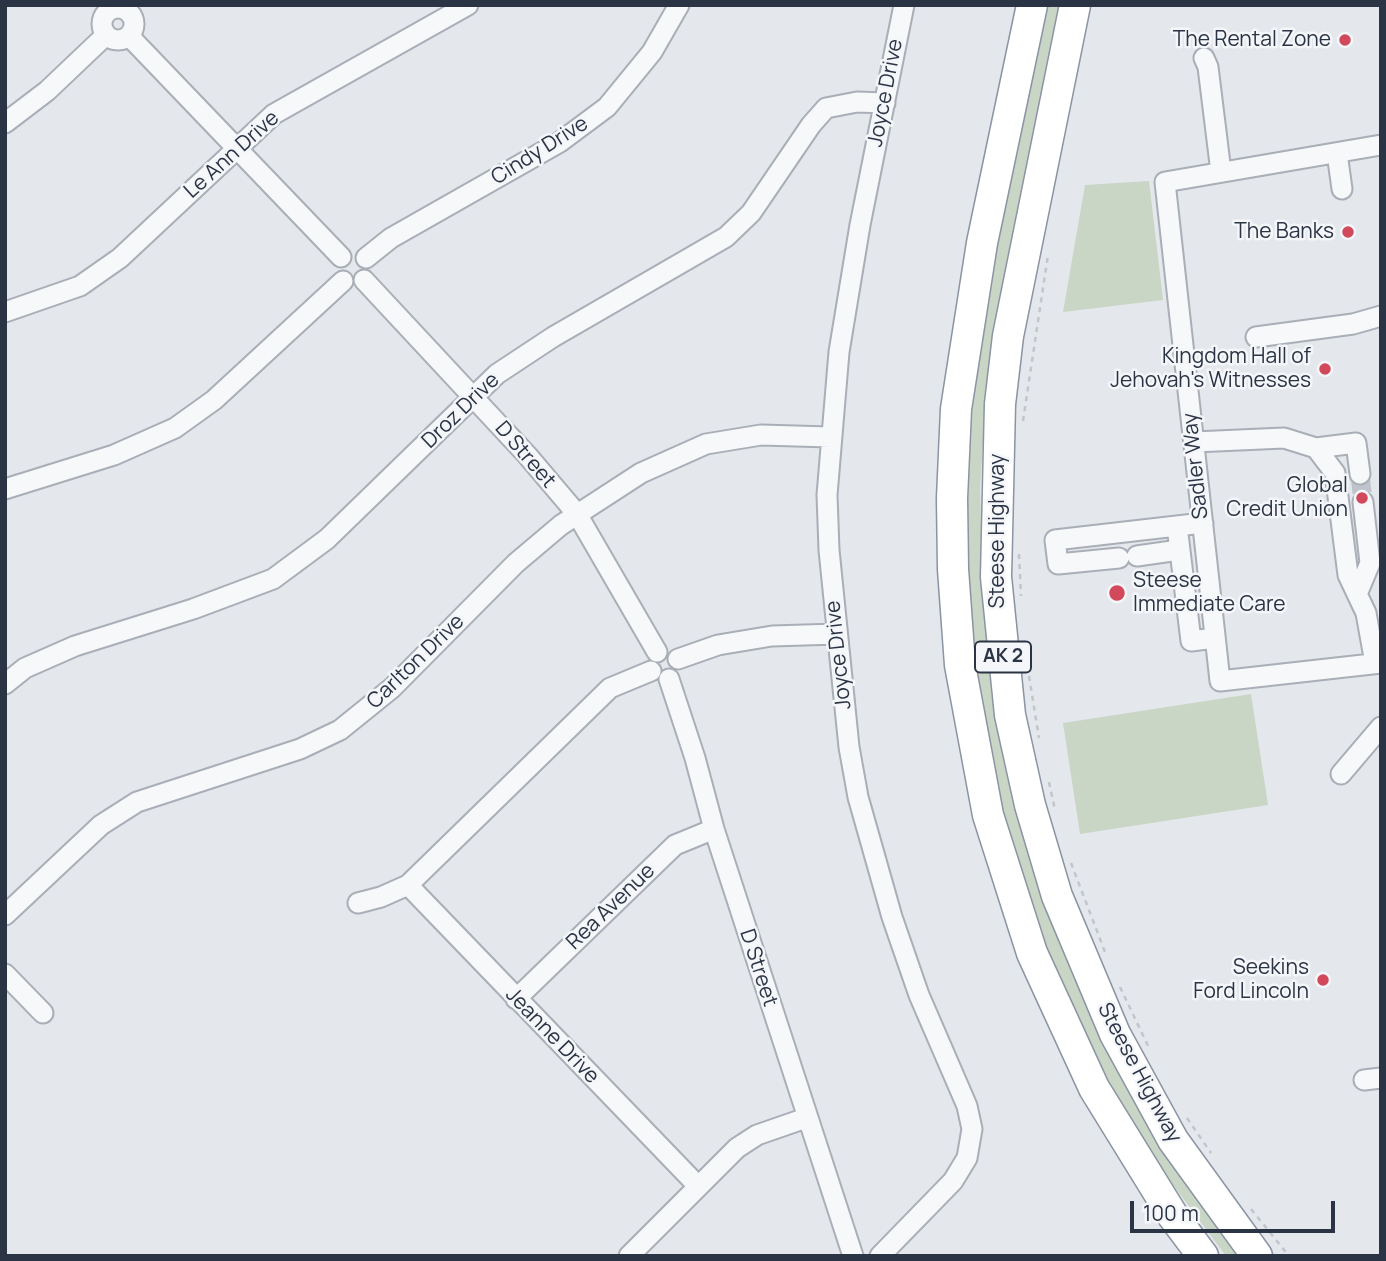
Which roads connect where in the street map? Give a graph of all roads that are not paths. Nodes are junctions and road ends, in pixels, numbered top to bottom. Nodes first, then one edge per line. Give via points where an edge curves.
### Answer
1 (468, 5) edge
2 (679, 5) edge
3 (904, 5) edge
4 (1031, 5) edge
5 (1074, 5) edge
6 (133, 8) edge
7 (103, 9) edge
8 (106, 35) junction
9 (129, 36) junction
10 (1203, 58) dead end
11 (884, 103) junction
12 (5, 123) edge
13 (1381, 145) edge
14 (236, 147) junction
15 (1337, 153) junction
16 (1221, 172) junction
17 (1342, 189) dead end
18 (341, 257) junction
19 (366, 258) junction
20 (364, 280) junction
21 (343, 281) junction
22 (5, 312) edge
23 (1381, 316) edge
24 (1256, 337) dead end
25 (473, 395) junction
26 (831, 437) junction
27 (1194, 442) junction
28 (1316, 448) junction
29 (1360, 474) tunnel mouth
30 (5, 489) edge
31 (1363, 502) tunnel mouth
32 (577, 514) junction
33 (1203, 523) junction
34 (1177, 526) junction
35 (1179, 550) junction
36 (1357, 594) junction
37 (836, 634) junction
38 (1215, 638) junction
39 (657, 652) junction
40 (678, 659) junction
41 (1378, 663) edge
42 (650, 671) junction
43 (669, 679) junction
44 (5, 684) edge
45 (1381, 727) edge
46 (1341, 774) dead end
47 (714, 829) junction
48 (408, 885) junction
49 (358, 903) dead end
50 (5, 915) edge
51 (5, 974) edge
52 (516, 999) junction
53 (43, 1013) dead end
54 (806, 1118) junction
55 (698, 1186) junction
56 (629, 1256) edge
57 (853, 1256) edge
58 (880, 1256) edge
59 (1203, 1256) edge
60 (1257, 1256) edge

1 - 14 street, Le Ann Drive via 274,114
2 - 19 street, Cindy Drive via 652,51 607,107 560,142 391,238
3 - 11 street, Joyce Drive
4 - 59 highway, Steese Highway / AK 2 via 982,243 956,409 952,545 960,665 988,815 1032,953 1094,1088 1172,1216
5 - 60 highway, Steese Highway / AK 2 via 1008,336 1000,404 996,577 1010,715 1057,896 1115,1034 1173,1140
6 - 7 street
6 - 9 street
7 - 8 street
8 - 9 street via 116,41
8 - 12 street
9 - 14 street
10 - 16 street via 1208,67
11 - 25 street, Droz Drive via 826,108 751,213 726,237 552,337
11 - 26 street, Joyce Drive via 839,352
13 - 15 street, Sadler Way
14 - 18 street
14 - 22 street, Le Ann Drive via 120,258 80,286
15 - 16 street, Sadler Way
15 - 17 street
16 - 27 street, Sadler Way via 1165,182
18 - 19 street via 357,253
18 - 21 street via 337,267
19 - 20 street via 369,267
20 - 21 street via 356,284
20 - 25 street, D Street
21 - 30 street via 214,400 175,428 114,455
23 - 24 street
25 - 32 street, D Street
25 - 44 street, Droz Drive via 327,539 273,579 75,646 25,668
26 - 32 street, Carlton Drive via 761,435 706,444 641,473
26 - 37 street, Joyce Drive via 828,509
27 - 28 street via 1284,438
27 - 33 street, Sadler Way
28 - 29 street via 1356,443
28 - 36 street via 1335,473 1348,575
31 - 36 street via 1370,563
32 - 39 street, D Street
32 - 50 street, Carlton Drive via 516,563 392,688 340,730 300,749 137,802 102,825
33 - 34 street
33 - 38 street, Sadler Way
34 - 35 street
34 - 35 street via 1055,540 1058,564
35 - 38 street via 1191,641
36 - 41 street
37 - 40 street via 772,636 718,645
37 - 58 street, Joyce Drive via 858,797 892,917 972,1129 967,1158 953,1181
38 - 41 street, Sadler Way via 1220,681
39 - 40 street via 667,650
39 - 42 street via 650,659
40 - 43 street via 676,673
42 - 43 street
42 - 48 street via 610,688
43 - 47 street, D Street
45 - 46 street
47 - 52 street, Rea Avenue via 675,845
47 - 54 street, D Street
48 - 49 street
48 - 52 street, Jeanne Drive
51 - 53 street
52 - 55 street, Jeanne Drive
54 - 55 street via 757,1135
54 - 57 street, D Street
55 - 56 street

